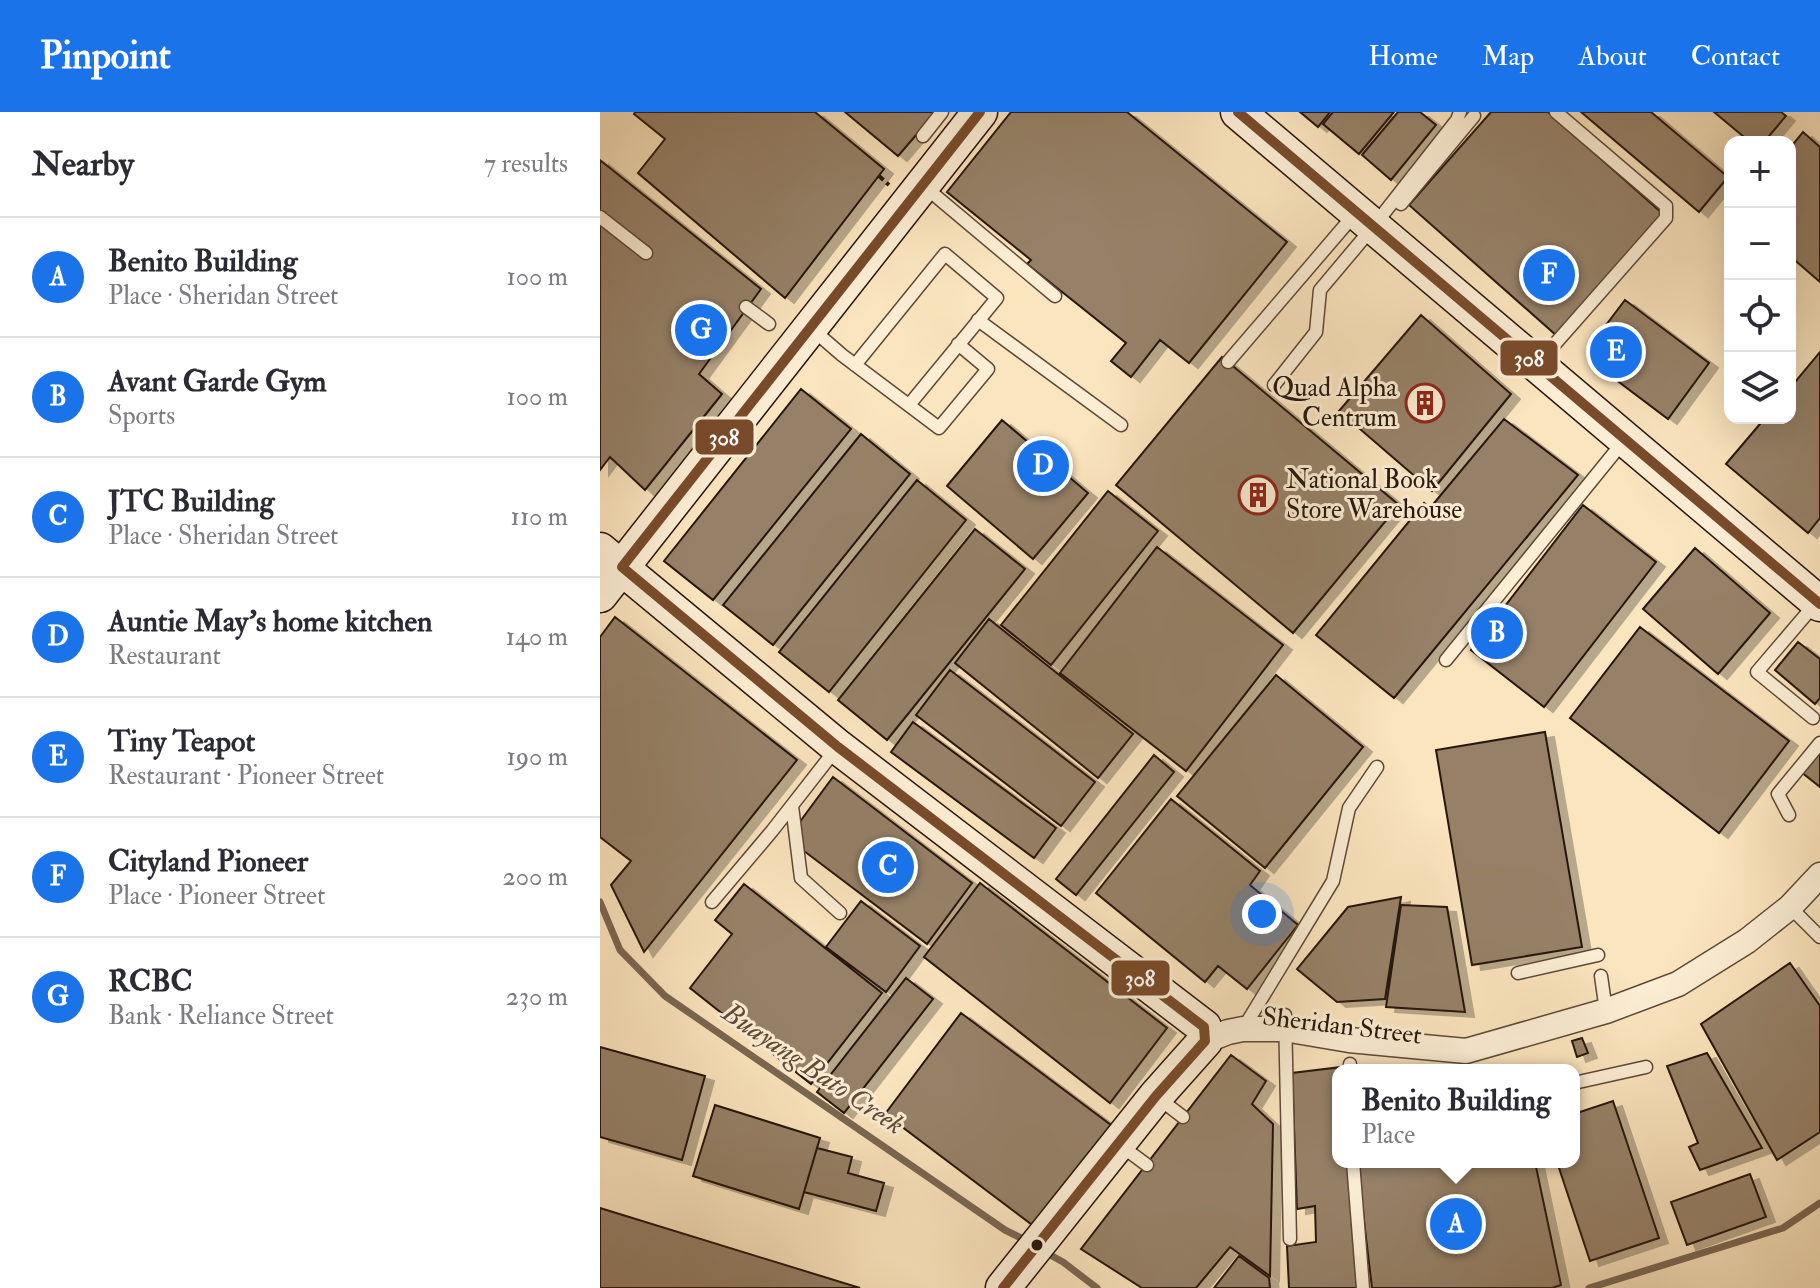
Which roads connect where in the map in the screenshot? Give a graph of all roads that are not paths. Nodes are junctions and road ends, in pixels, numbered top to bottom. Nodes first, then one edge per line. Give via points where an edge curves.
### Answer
1 (1238, 112) edge
2 (1460, 112) edge
3 (1556, 112) edge
4 (964, 114) edge
5 (1474, 116) dead end
6 (923, 136) dead end
7 (906, 185) junction
8 (600, 217) edge
9 (1370, 223) junction
10 (646, 253) dead end
11 (1055, 296) dead end
12 (746, 307) dead end
13 (763, 320) dead end
14 (978, 320) junction
15 (810, 328) junction
16 (958, 344) junction
17 (1228, 362) dead end
18 (855, 365) junction
19 (1537, 365) junction
20 (1274, 385) dead end
21 (909, 405) junction
22 (1121, 425) dead end
23 (1625, 439) junction
24 (611, 559) edge
25 (600, 595) edge
26 (1819, 603) edge
27 (1446, 660) dead end
28 (1813, 718) dead end
29 (1820, 743) edge
30 (838, 747) junction
31 (1377, 767) dead end
32 (792, 806) junction
33 (1789, 815) dead end
34 (1820, 875) edge
35 (712, 902) dead end
36 (1790, 907) junction
37 (840, 913) dead end
38 (1820, 937) edge
39 (1598, 955) dead end
40 (1518, 973) dead end
41 (1601, 976) dead end
42 (1606, 1011) junction
43 (1247, 1022) junction
44 (1284, 1022) junction
45 (1205, 1034) junction
46 (1646, 1067) dead end
47 (1580, 1082) edge
48 (1156, 1096) junction
49 (1183, 1117) dead end
50 (1119, 1144) junction
51 (1147, 1165) dead end
52 (1353, 1168) edge
53 (1290, 1239) dead end
54 (1003, 1288) edge
55 (1363, 1288) edge

1 - 9 main road
2 - 9 lane
3 - 19 lane via 1649,189 1666,206 1666,218
4 - 6 lane
4 - 7 main road
5 - 9 lane
7 - 11 lane
7 - 15 main road
8 - 10 lane
9 - 17 lane
9 - 19 main road
9 - 20 lane via 1320,290 1316,332
12 - 13 lane
14 - 16 lane
14 - 18 lane via 997,298 945,254
14 - 22 lane
15 - 18 lane
15 - 24 main road
16 - 21 lane
16 - 21 lane via 988,369 939,428
18 - 21 lane
19 - 23 main road
23 - 26 main road
23 - 27 lane
24 - 25 main road
24 - 30 main road
26 - 28 lane via 1757,672
29 - 33 lane via 1778,794
30 - 32 lane
30 - 45 main road
31 - 43 lane via 1349,808 1333,881
32 - 35 lane
32 - 37 lane via 801,878
34 - 36 street, Sheridan Street
36 - 38 lane
36 - 42 street, Sheridan Street via 1678,984
39 - 40 lane
41 - 42 lane
42 - 44 street, Sheridan Street via 1466,1051 1349,1040
43 - 44 street, Sheridan Street
43 - 45 street, Sheridan Street
44 - 53 lane
45 - 48 main road
46 - 47 lane
48 - 49 lane
48 - 50 main road
50 - 51 lane
50 - 54 main road
52 - 55 lane

